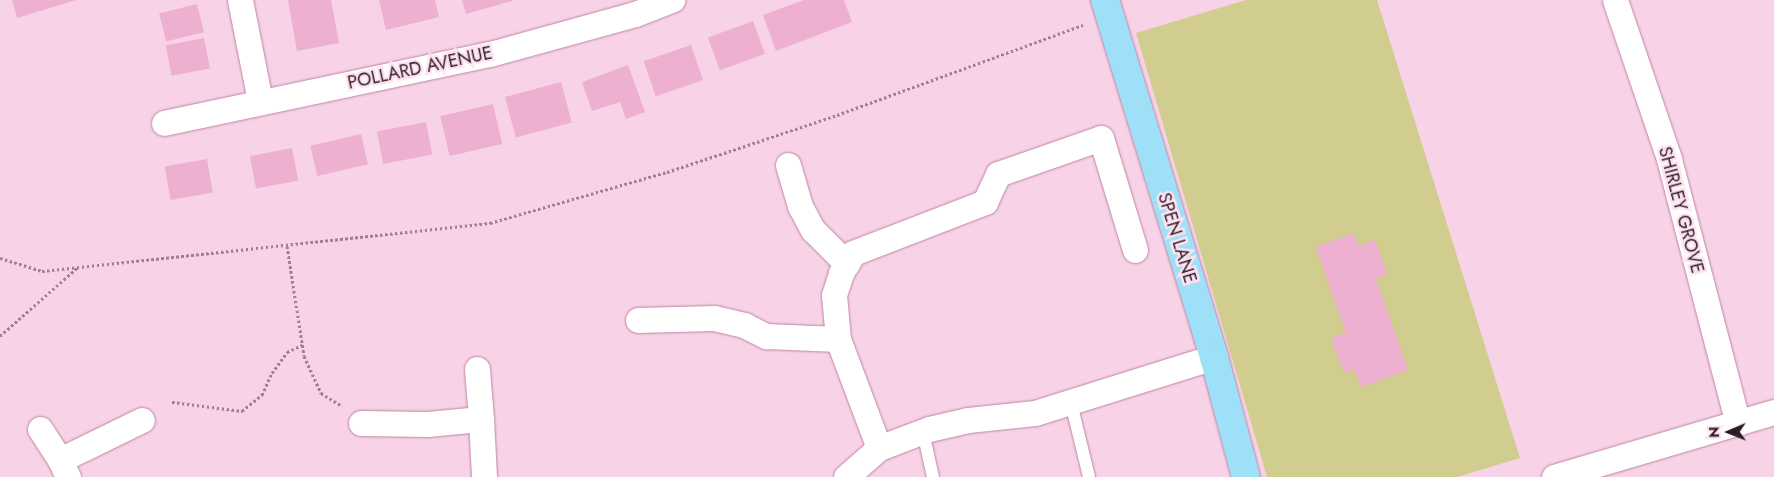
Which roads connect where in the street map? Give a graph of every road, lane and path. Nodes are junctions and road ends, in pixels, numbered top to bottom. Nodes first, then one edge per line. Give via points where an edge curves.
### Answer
1 (240, 0) edge
2 (672, 0) edge
3 (1615, 0) edge
4 (1107, 7) edge
5 (260, 101) junction
6 (164, 122) dead end
7 (788, 165) dead end
8 (287, 246) junction
9 (1135, 250) dead end
10 (0, 258) edge
11 (847, 264) junction
12 (78, 267) junction
13 (638, 320) dead end
14 (0, 336) edge
15 (838, 339) junction
16 (302, 345) junction
17 (1214, 357) junction
18 (477, 369) dead end
19 (172, 402) dead end
20 (1070, 403) junction
21 (1774, 412) edge
22 (356, 414) joint
23 (481, 419) junction
24 (142, 420) dead end
25 (1738, 423) junction
26 (40, 429) dead end
27 (923, 432) junction
28 (879, 448) junction
29 (64, 468) edge
30 (1564, 476) edge
31 (484, 477) edge
32 (846, 477) edge
33 (933, 477) edge
34 (1089, 477) edge
35 (1246, 477) edge

1 - 5 street
2 - 5 street, POLLARD AVENUE via 636,14 490,54
3 - 25 street, SHIRLEY GROVE via 1669,159
4 - 8 path via 837,115 667,172 490,224
4 - 17 main road, SPEN LANE
5 - 6 street, POLLARD AVENUE
7 - 11 street via 800,206 813,230
8 - 12 path
8 - 16 path
9 - 11 street via 1101,138 998,174 985,202 853,253
10 - 12 path via 42,271
11 - 15 street via 834,295
12 - 14 path
13 - 15 street via 714,318 744,325 766,336
15 - 28 street
16 - 19 path via 287,352 262,395 242,411
16 - 22 path via 322,393
17 - 20 street
17 - 35 main road, SPEN LANE
18 - 23 street
20 - 27 street via 1035,413 968,420
20 - 34 lane
21 - 25 street
22 - 23 street via 427,424
23 - 31 street
24 - 29 street
25 - 30 street
26 - 29 street
27 - 28 street
27 - 33 lane
28 - 32 street

